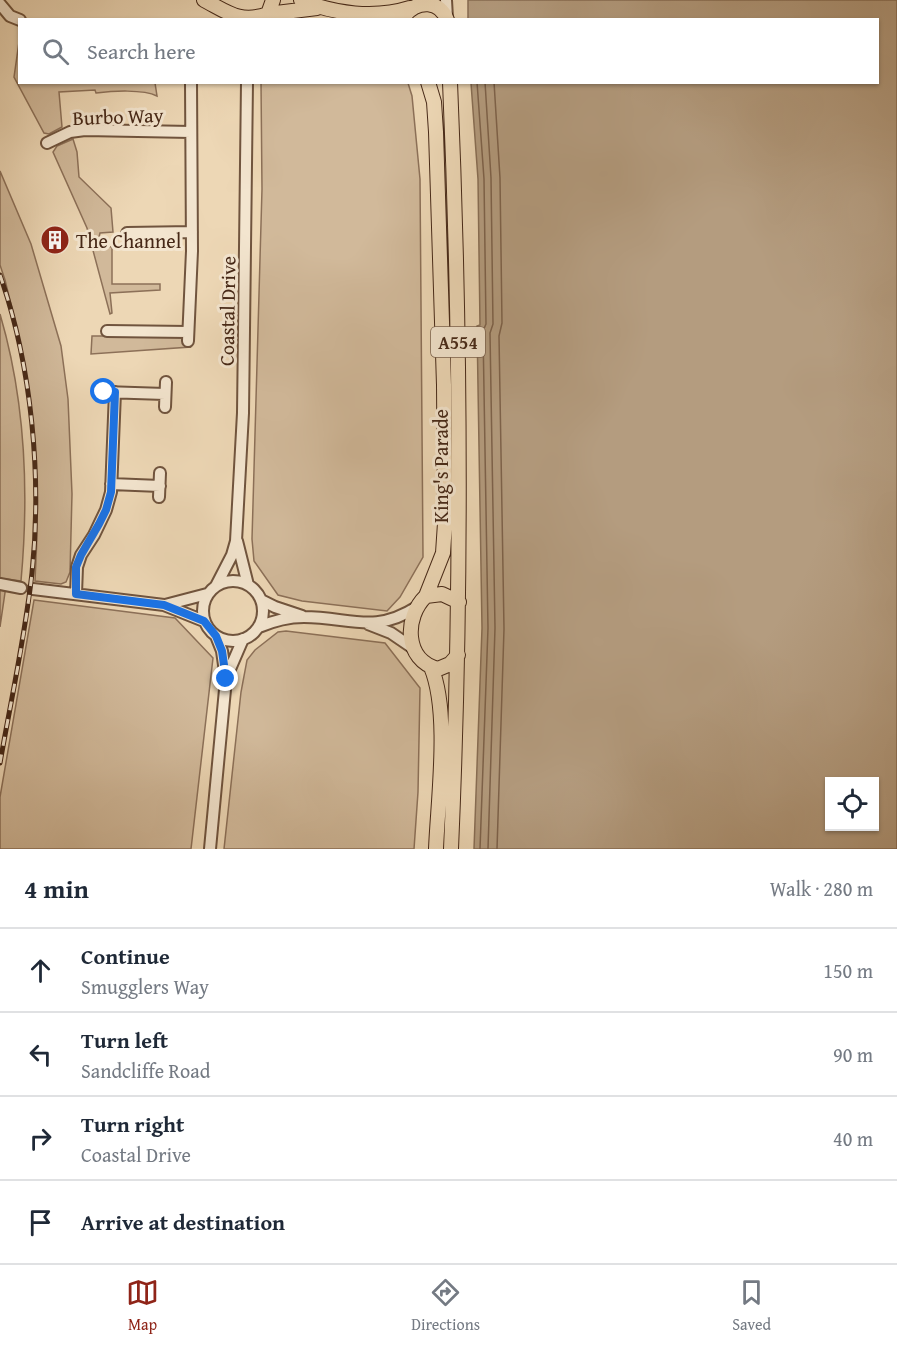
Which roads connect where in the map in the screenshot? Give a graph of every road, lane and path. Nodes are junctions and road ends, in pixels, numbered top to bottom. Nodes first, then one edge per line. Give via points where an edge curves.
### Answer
1 (204, 0) edge
2 (273, 0) edge
3 (301, 0) edge
4 (446, 0) edge
5 (0, 4) edge
6 (319, 8) junction
7 (411, 8) edge
8 (226, 11) edge
9 (260, 17) edge
10 (360, 17) edge
11 (447, 18) edge
12 (447, 18) edge
13 (18, 19) edge
14 (191, 84) edge
15 (247, 84) edge
16 (429, 84) edge
17 (450, 84) edge
18 (191, 132) junction
19 (46, 143) dead end
20 (192, 232) junction
21 (127, 233) dead end
22 (107, 331) dead end
23 (166, 382) dead end
24 (165, 394) junction
25 (165, 407) dead end
26 (160, 473) dead end
27 (111, 484) junction
28 (236, 541) junction
29 (0, 584) edge
30 (248, 585) junction
31 (216, 586) junction
32 (21, 588) dead end
33 (33, 590) dead end
34 (76, 594) junction
35 (207, 594) junction
36 (426, 596) junction
37 (261, 600) junction
38 (459, 602) junction
39 (164, 605) junction
40 (417, 607) junction
41 (305, 617) junction
42 (204, 621) junction
43 (368, 624) junction
44 (259, 627) junction
45 (216, 636) junction
46 (243, 639) junction
47 (413, 648) junction
48 (458, 655) junction
49 (431, 667) junction
50 (226, 679) junction
51 (210, 849) edge
52 (436, 849) edge
53 (451, 849) edge

1 - 8 main road
2 - 9 main road
3 - 6 main road
4 - 11 street
5 - 13 street
6 - 9 main road
6 - 10 main road
7 - 10 main road
7 - 12 main road via 420,3 434,4
8 - 9 main road
14 - 18 street
15 - 28 street, Coastal Drive via 243,413
16 - 36 main road, King's Parade / A554 via 436,132 445,523 443,553
17 - 38 main road, King's Parade / A554 via 458,338
18 - 19 street, Burbo Way via 85,130
18 - 20 street
20 - 21 street via 142,238
20 - 22 street via 188,337
23 - 24 street
24 - 25 street
24 - 27 street via 109,392
26 - 27 street via 160,491
27 - 34 street via 106,510 76,567
28 - 30 street, Coastal Drive
28 - 31 street, Coastal Drive
29 - 32 street
30 - 31 street via 230,580
30 - 37 street
31 - 35 street
33 - 34 street
34 - 39 street
35 - 39 street
35 - 42 street
36 - 38 main road via 442,594
36 - 40 main road, A554
37 - 41 street
37 - 44 street via 263,615
38 - 48 main road, King's Parade / A554
39 - 42 street
40 - 43 street via 398,618
40 - 47 main road, A554 via 411,623
41 - 43 street
41 - 44 street
42 - 45 street
43 - 47 street
44 - 46 street
45 - 46 street via 233,641
45 - 50 street
46 - 50 street
47 - 49 main road via 420,661
48 - 49 main road via 450,664 438,669
48 - 53 main road, King's Parade / A554
49 - 52 main road via 440,728
50 - 51 street

